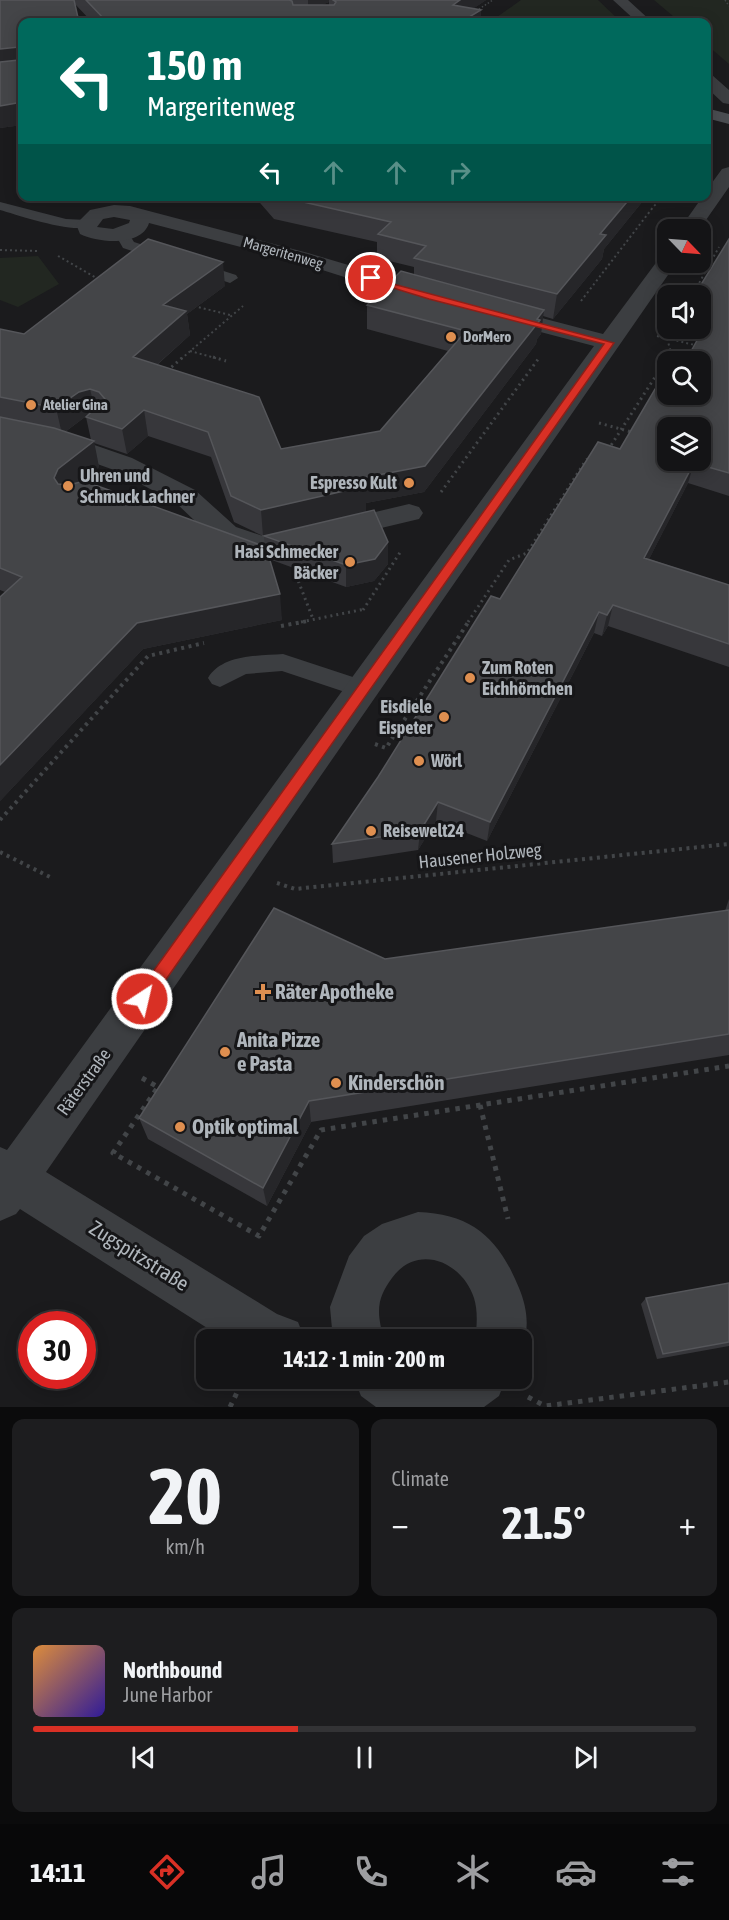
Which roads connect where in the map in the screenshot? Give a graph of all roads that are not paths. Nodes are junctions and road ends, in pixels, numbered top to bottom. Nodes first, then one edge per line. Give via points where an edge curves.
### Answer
1 (620, 0) edge
2 (640, 18) edge
3 (711, 83) edge
4 (729, 99) edge
5 (711, 114) edge
6 (729, 118) edge
7 (729, 173) edge
8 (711, 192) edge
9 (704, 201) edge
10 (0, 206) edge
11 (130, 212) junction
12 (694, 219) edge
13 (86, 224) junction
14 (122, 234) junction
15 (659, 273) edge
16 (230, 278) dead end
17 (456, 303) edge
18 (479, 309) edge
19 (615, 335) junction
20 (0, 430) edge
21 (123, 464) junction
22 (100, 483) dead end
23 (409, 513) dead end
24 (220, 678) dead end
25 (363, 689) junction
26 (5, 1182) edge
27 (256, 1329) edge
28 (356, 1329) edge
29 (500, 1329) edge
30 (392, 1389) edge
31 (470, 1389) edge

1 - 2 street
3 - 4 street
5 - 6 street
7 - 8 street
9 - 12 street
10 - 13 lane via 66,223
11 - 13 street, Margeritenweg via 105,212
11 - 14 street via 140,222 134,230
11 - 17 street, Margeritenweg
13 - 14 street via 87,230 99,235
14 - 16 lane via 128,245
15 - 19 street, Räterstraße
18 - 19 street via 560,330
19 - 25 street, Räterstraße
20 - 21 street via 77,438
21 - 22 street
21 - 23 street via 185,496 226,534 261,548 294,545
24 - 25 lane via 241,666 283,662
25 - 26 street, Räterstraße via 102,1056
26 - 27 street, Zugspitzstraße
28 - 29 street via 354,1312 360,1285 372,1263 390,1246 411,1236 435,1235 457,1242 477,1257 493,1280 501,1306
30 - 31 street via 416,1400 437,1402

